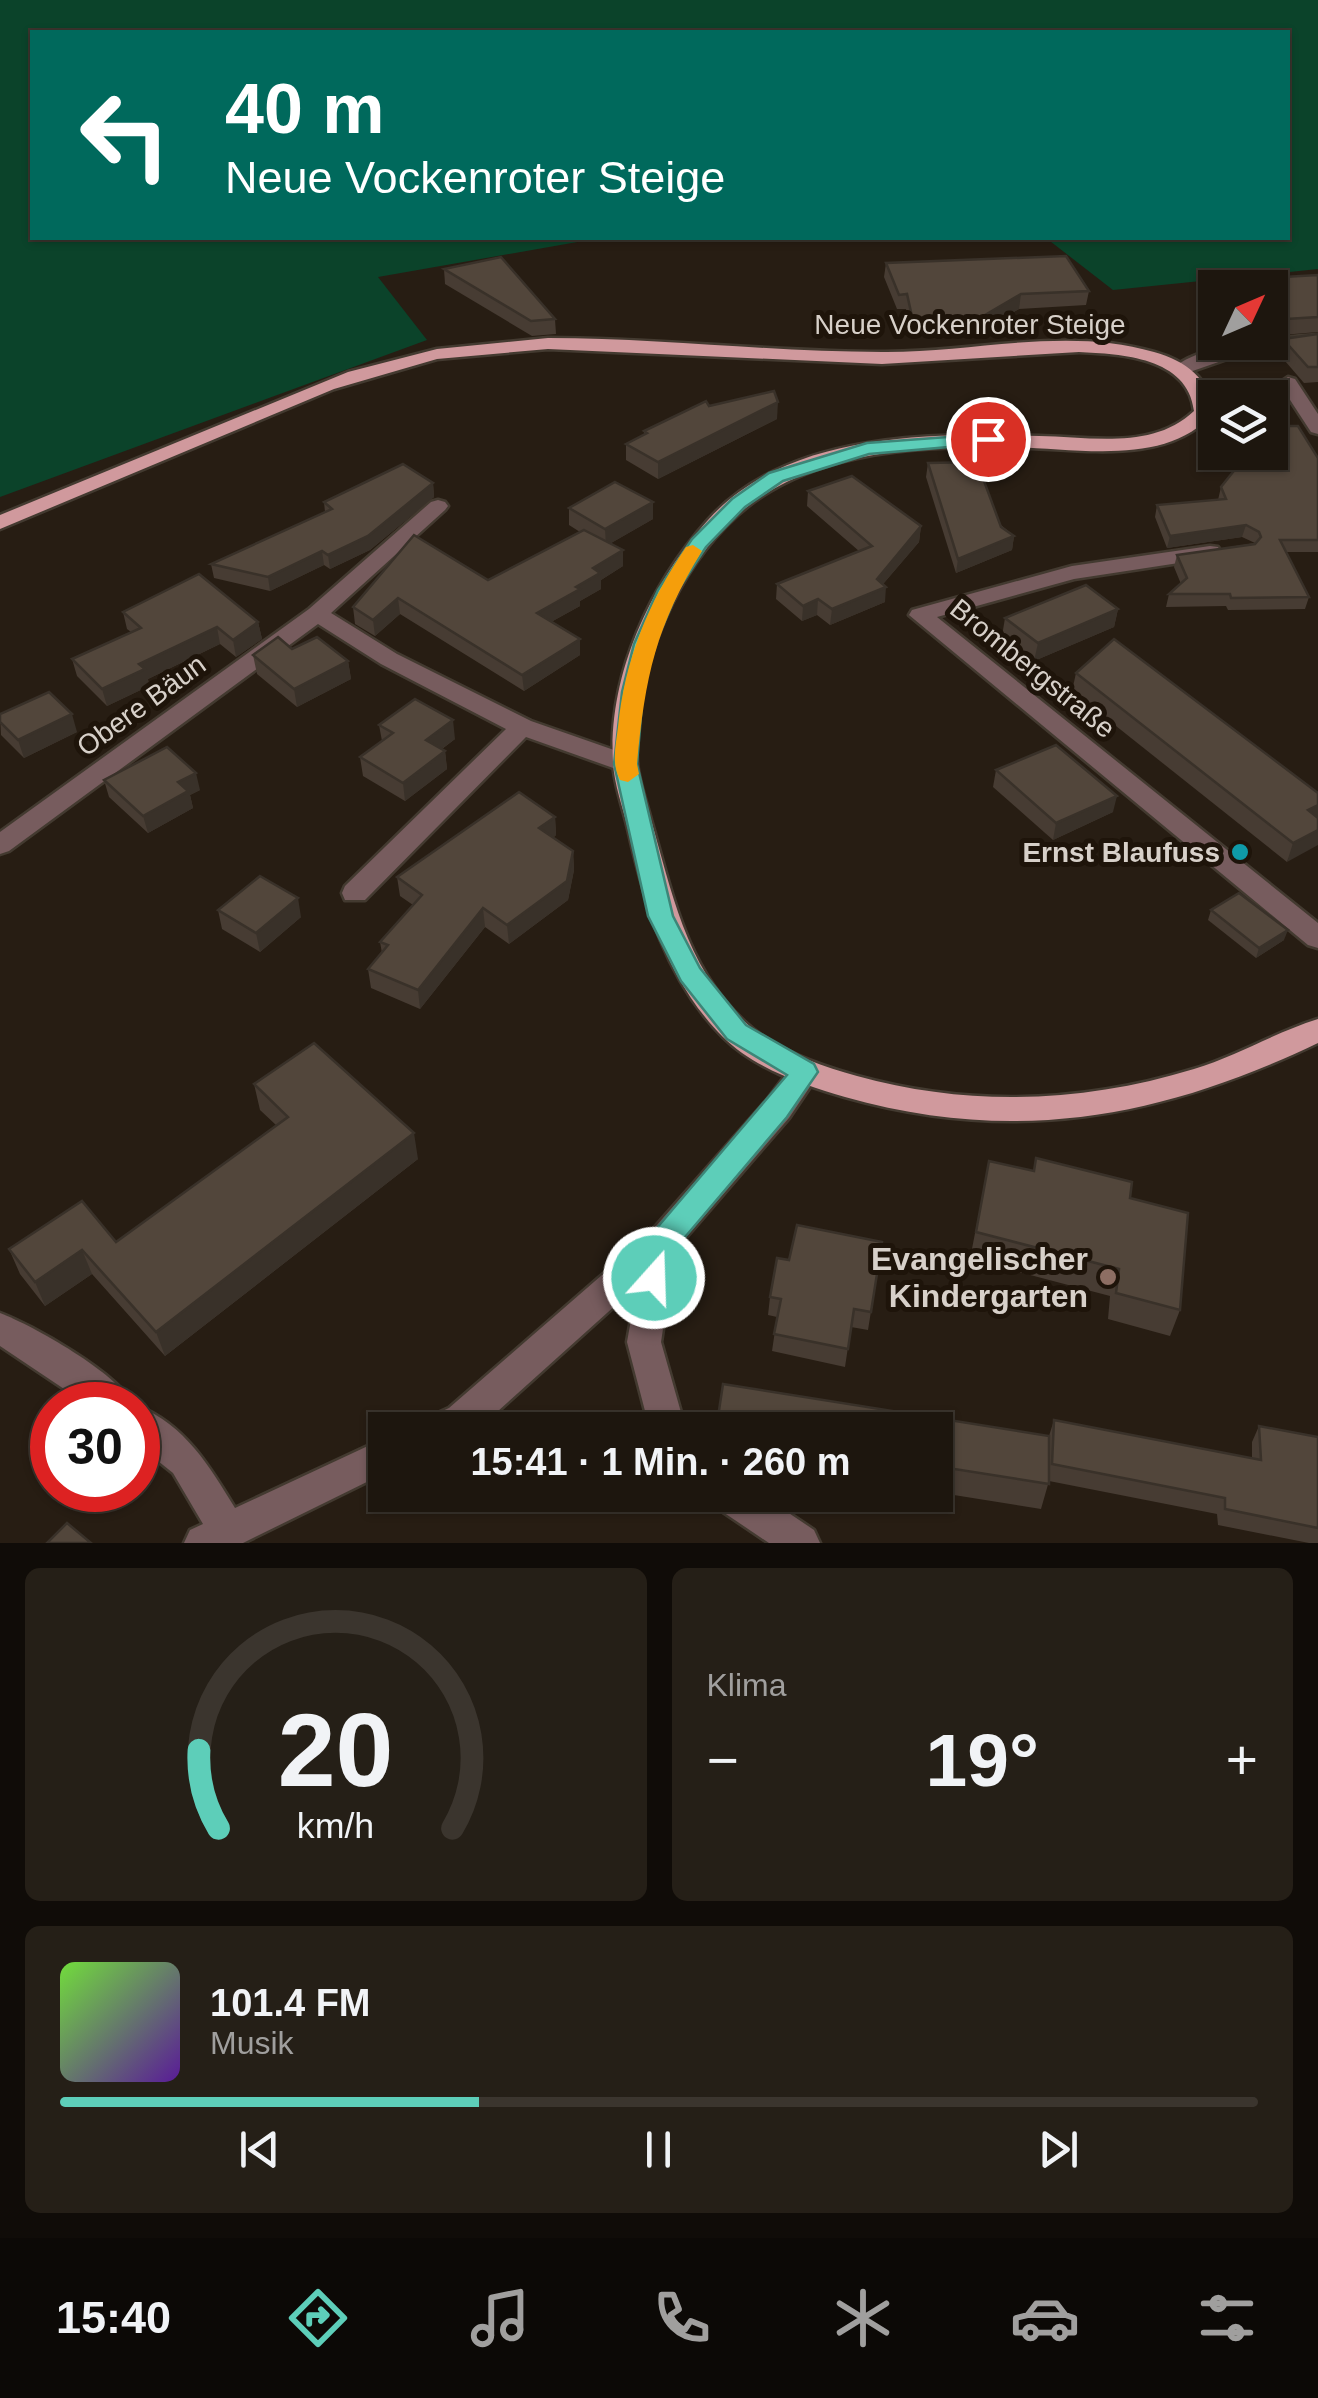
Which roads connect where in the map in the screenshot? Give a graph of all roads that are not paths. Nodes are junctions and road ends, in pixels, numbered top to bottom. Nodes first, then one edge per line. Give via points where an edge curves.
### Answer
1 (1318, 340) edge
2 (1181, 369) junction
3 (1288, 382) dead end
4 (1318, 428) edge
5 (438, 506) dead end
6 (0, 523) edge
7 (1243, 547) edge
8 (317, 614) junction
9 (522, 727) junction
10 (625, 764) junction
11 (0, 845) edge
12 (356, 893) dead end
13 (1318, 938) edge
14 (1318, 1030) edge
15 (805, 1072) junction
16 (660, 1245) junction
17 (0, 1328) edge
18 (85, 1382) edge
19 (471, 1412) edge
20 (663, 1412) edge
21 (160, 1440) edge
22 (368, 1464) edge
23 (755, 1512) edge
24 (215, 1536) edge
25 (801, 1543) edge

1 - 2 street via 1255,346
2 - 6 main road, Neue Vockenroter Steige via 1135,352 1078,348 884,358 570,343 438,354 302,395
2 - 10 main road via 1200,388 1204,412 1193,426 1159,440 903,443 836,456 764,484 699,543 668,590 632,692
3 - 4 street
5 - 8 street, Obere Bäun
7 - 13 street, Brombergstraße via 1072,573 920,615
8 - 9 street
8 - 11 street, Obere Bäun
9 - 10 street
9 - 12 street
10 - 15 main road via 660,916 690,974 736,1032
14 - 15 main road via 1185,1087 1034,1110 955,1111 889,1101
15 - 16 street
16 - 19 street
16 - 20 street via 644,1342
17 - 18 street
21 - 24 street via 186,1461
22 - 24 street
23 - 25 street

